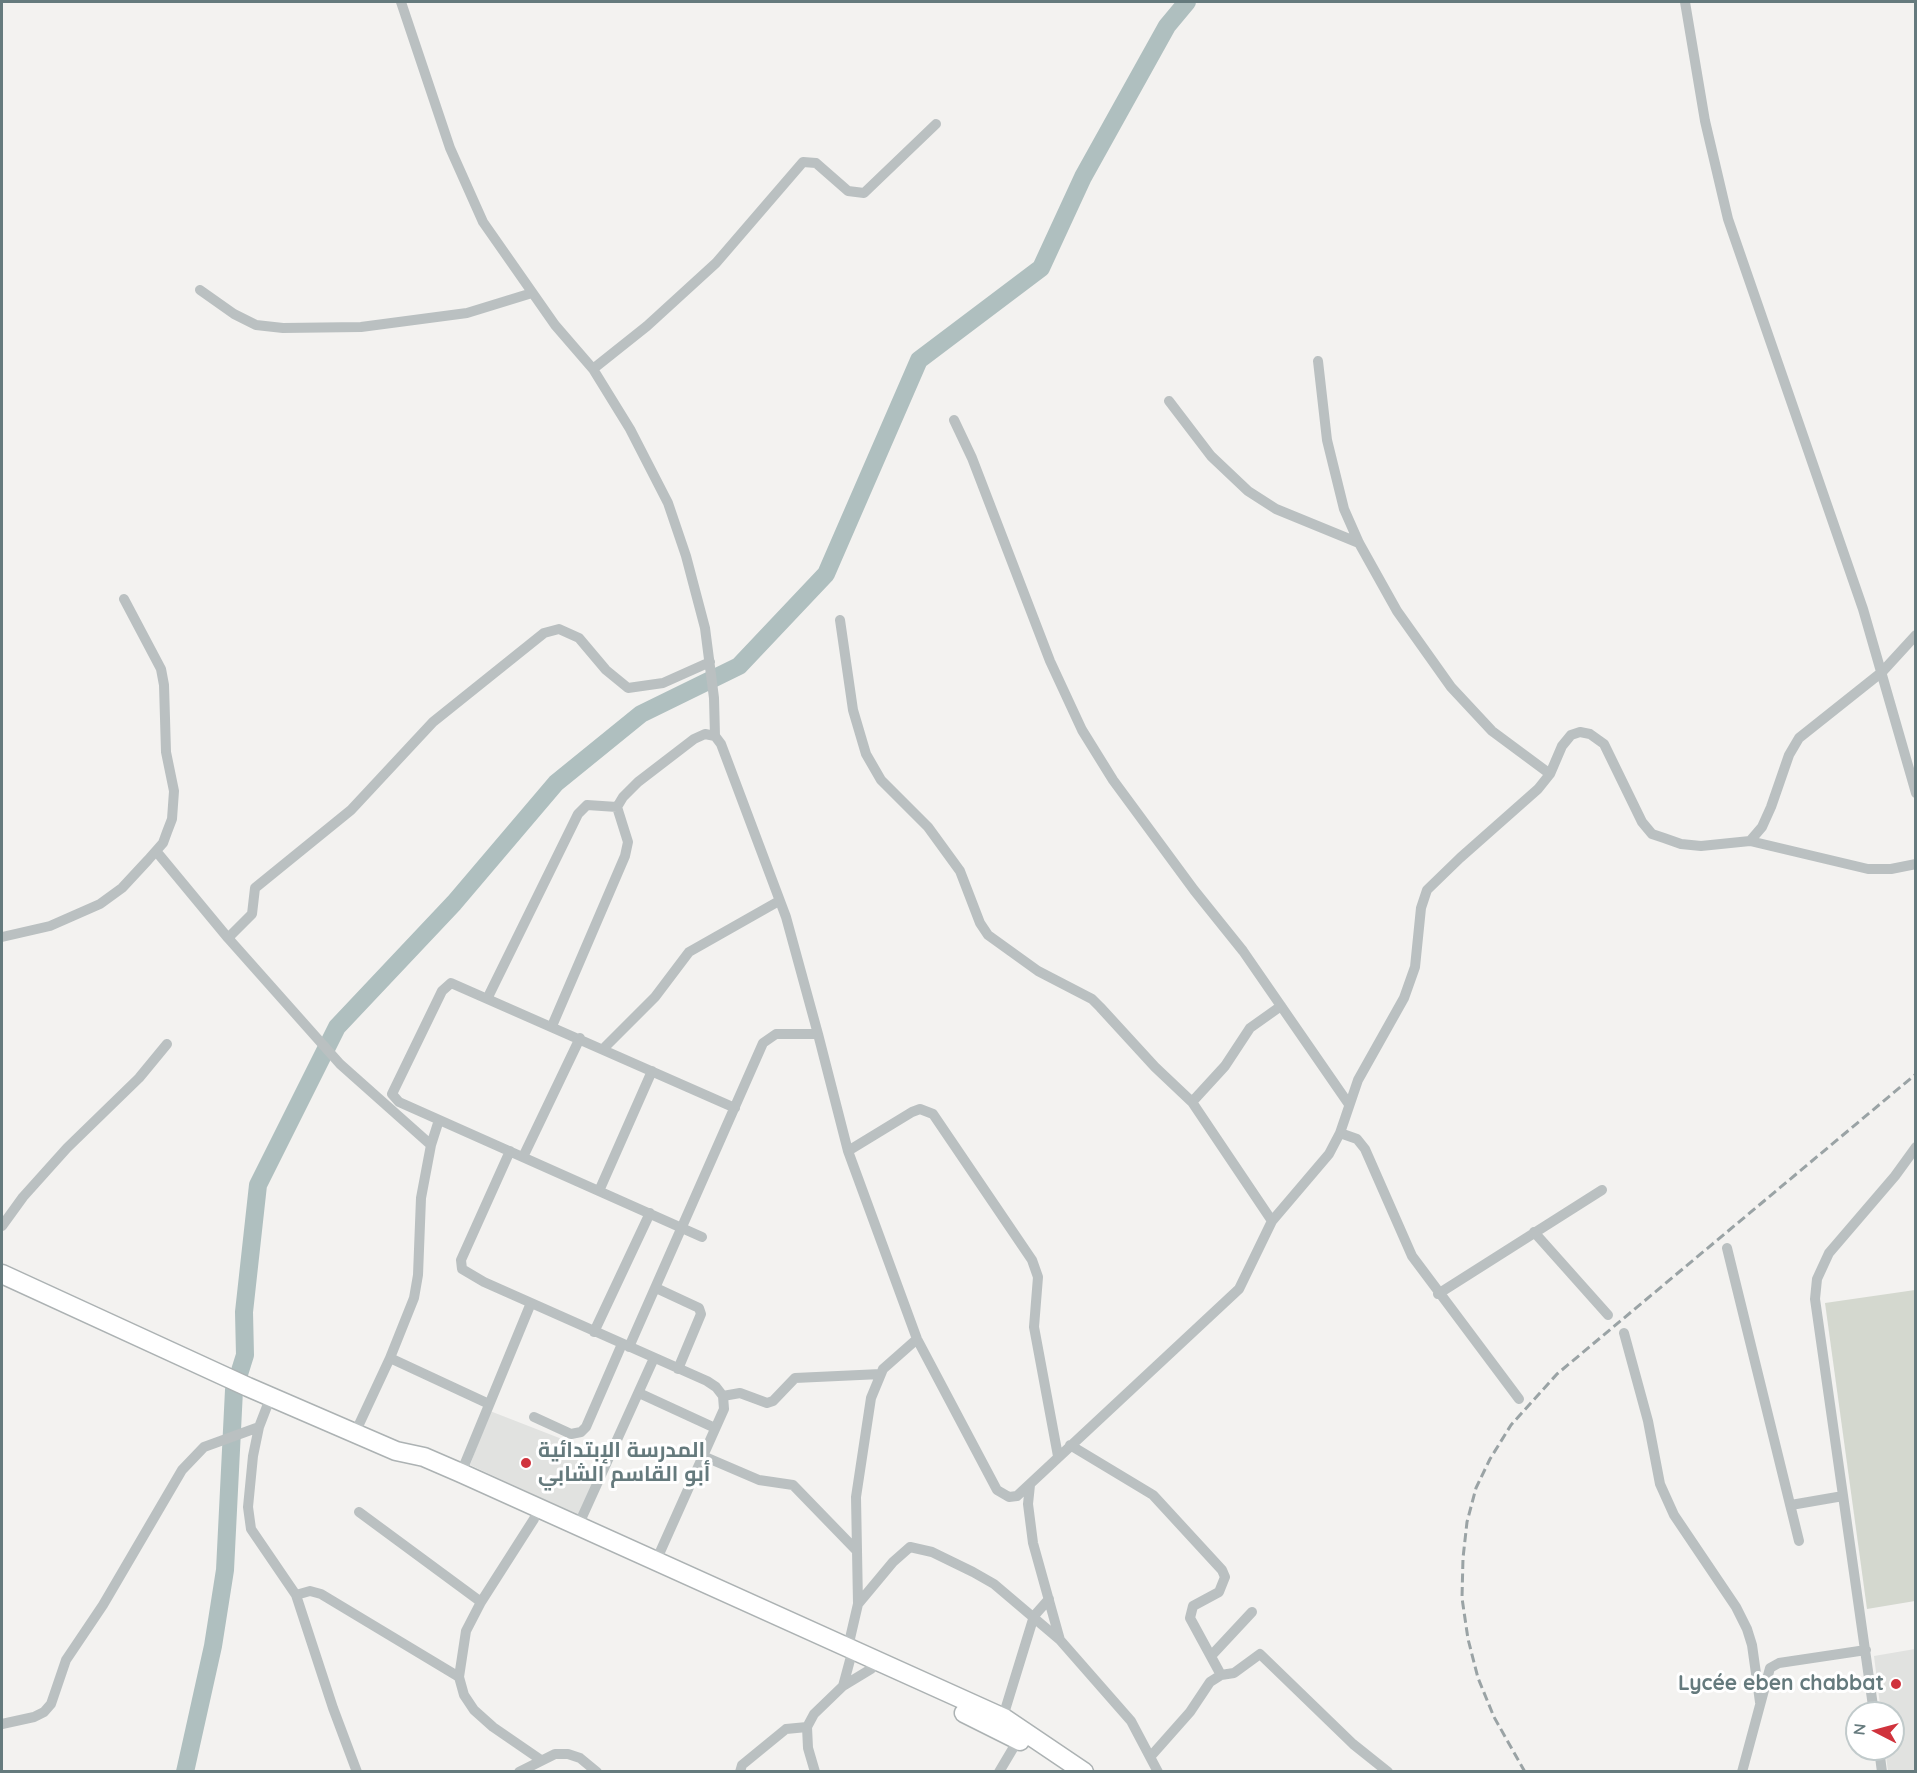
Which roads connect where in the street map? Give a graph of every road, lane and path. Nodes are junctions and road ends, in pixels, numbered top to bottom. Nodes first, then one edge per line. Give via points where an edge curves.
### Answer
1 (401, 2) edge
2 (1685, 2) edge
3 (936, 124) dead end
4 (200, 290) dead end
5 (532, 293) junction
6 (1318, 361) dead end
7 (593, 369) junction
8 (1169, 401) dead end
9 (954, 420) dead end
10 (1359, 543) junction
11 (124, 598) dead end
12 (840, 620) dead end
13 (1916, 635) edge
14 (710, 662) junction
15 (1882, 672) junction
16 (715, 736) junction
17 (1550, 774) junction
18 (1916, 793) edge
19 (617, 807) junction
20 (1750, 841) junction
21 (156, 851) junction
22 (1916, 864) edge
23 (779, 901) junction
24 (2, 937) edge
25 (228, 938) junction
26 (488, 997) junction
27 (1281, 1006) junction
28 (552, 1026) junction
29 (818, 1034) junction
30 (580, 1038) junction
31 (167, 1044) dead end
32 (603, 1049) junction
33 (652, 1071) junction
34 (1192, 1102) junction
35 (1348, 1103) junction
36 (735, 1108) junction
37 (439, 1120) junction
38 (1340, 1133) junction
39 (431, 1145) junction
40 (1916, 1147) edge
41 (510, 1151) junction
42 (848, 1151) junction
43 (523, 1157) junction
44 (1602, 1190) dead end
45 (599, 1191) junction
46 (650, 1213) junction
47 (1272, 1221) junction
48 (2, 1226) edge
49 (684, 1228) junction
50 (1534, 1232) junction
51 (702, 1237) dead end
52 (1727, 1248) dead end
53 (2, 1274) edge
54 (656, 1288) junction
55 (1438, 1294) junction
56 (531, 1304) junction
57 (1608, 1315) dead end
58 (594, 1332) junction
59 (1624, 1333) dead end
60 (917, 1339) junction
61 (626, 1346) junction
62 (390, 1358) junction
63 (654, 1358) junction
64 (678, 1368) junction
65 (880, 1374) junction
66 (639, 1393) junction
67 (271, 1396) junction
68 (723, 1396) junction
69 (1519, 1399) dead end
70 (489, 1404) junction
71 (534, 1417) dead end
72 (259, 1427) junction
73 (715, 1428) junction
74 (355, 1433) junction
75 (1070, 1444) junction
76 (396, 1450) junction
77 (703, 1456) junction
78 (1058, 1456) junction
79 (461, 1473) junction
80 (1030, 1485) junction
81 (1843, 1496) junction
82 (1791, 1505) junction
83 (359, 1512) dead end
84 (534, 1519) junction
85 (578, 1526) junction
86 (1799, 1540) dead end
87 (857, 1551) junction
88 (656, 1561) junction
89 (296, 1595) junction
90 (1049, 1599) junction
91 (481, 1602) junction
92 (858, 1604) junction
93 (1252, 1612) dead end
94 (1034, 1616) junction
95 (1060, 1640) junction
96 (1866, 1650) junction
97 (850, 1652) junction
98 (1211, 1656) junction
99 (874, 1665) junction
100 (1221, 1675) junction
101 (459, 1677) junction
102 (843, 1686) junction
103 (1872, 1701) edge
104 (1760, 1702) junction
105 (2, 1724) edge
106 (1000, 1724) junction
107 (807, 1727) junction
108 (1018, 1740) junction
109 (1151, 1756) junction
110 (541, 1760) junction
111 (353, 1770) edge
112 (597, 1771) edge
113 (519, 1772) edge
114 (740, 1772) edge
115 (815, 1772) edge
116 (999, 1772) edge
117 (1063, 1772) edge
118 (1084, 1772) edge
119 (1158, 1772) edge
120 (1388, 1772) edge
121 (1742, 1772) edge

1 - 5 street via 450,148 483,222
2 - 15 street via 1705,121 1728,219
3 - 7 street via 864,193 848,191 816,163 803,162 717,263
4 - 5 street via 249,321 283,328 361,327 456,315
5 - 7 street
6 - 10 street via 1335,476
7 - 14 street via 668,503 687,556
8 - 10 street via 1211,456 1248,491 1276,509
9 - 27 street via 1050,661 1082,730 1113,780
10 - 17 street via 1397,611 1451,687 1492,731
11 - 21 street via 161,669 164,685 166,752 174,805 167,832
12 - 34 street via 853,710 866,754 881,780 928,827 960,871 988,935 1038,971 1092,999
13 - 15 street
14 - 16 street
14 - 25 street via 663,684 628,688 606,670 579,638 560,629 544,633 434,722 351,810 255,888 252,914
15 - 18 street
15 - 20 street via 1799,738 1789,755 1772,807
16 - 19 street via 705,734 694,739 638,783
16 - 23 street
17 - 20 street via 1571,735 1590,734 1604,744 1629,798 1652,834 1680,844 1701,846
17 - 35 street via 1427,890 1420,908 1415,967 1404,998
19 - 26 street via 587,805 578,814
19 - 28 street via 628,842 625,856
20 - 22 street via 1868,868
21 - 24 street via 122,888 100,904 50,926
21 - 25 street
23 - 29 street
23 - 32 street via 689,952 655,998
25 - 39 street via 340,1064
26 - 28 street
26 - 37 street via 454,984 446,985 394,1090 396,1101
27 - 34 street via 1250,1028 1225,1066
27 - 35 street
28 - 30 street
29 - 36 street via 786,1033 768,1038 757,1053
29 - 42 street
30 - 32 street
30 - 43 street
31 - 48 street via 23,1197
32 - 33 street
33 - 36 street
33 - 45 street
34 - 47 street
35 - 38 street
36 - 49 street
37 - 39 street
37 - 41 street
38 - 47 street via 1315,1173
38 - 55 street via 1357,1139 1365,1149 1403,1242
39 - 62 street via 421,1198 414,1298
40 - 81 street via 1829,1253 1817,1279 1815,1299
41 - 43 street
41 - 56 street via 460,1265 464,1272
42 - 60 street
42 - 78 street via 912,1112 921,1109 933,1114 1032,1260 1038,1277 1034,1327
43 - 45 street
44 - 50 street
45 - 46 street
46 - 49 street
46 - 58 street
47 - 75 street via 1239,1289
49 - 51 street
49 - 54 street
50 - 55 street
50 - 57 street
52 - 82 street
53 - 67 main road
54 - 61 street
54 - 64 street via 699,1308 701,1314
55 - 69 street
56 - 58 street
56 - 70 street
58 - 61 street
59 - 104 street via 1663,1492 1747,1629
60 - 65 street
60 - 80 street via 997,1490 1009,1497 1017,1496
61 - 63 street
61 - 71 street via 580,1432 571,1434
62 - 70 street
62 - 74 street
63 - 64 street
63 - 66 street
64 - 68 street via 716,1387
65 - 68 street via 795,1378 767,1403 740,1393
65 - 87 street via 871,1398 860,1456
66 - 73 street
66 - 85 street
67 - 72 street
67 - 74 main road
68 - 73 street via 724,1409
70 - 79 street
72 - 89 street via 253,1455 251,1529
72 - 105 street via 196,1453 169,1488 103,1605 66,1660 51,1704 34,1717
73 - 77 street
74 - 76 main road
75 - 78 street
75 - 98 street via 1153,1495 1222,1570 1225,1577 1218,1592 1190,1612 1194,1628
76 - 79 main road
76 - 84 main road via 426,1470
77 - 87 street via 759,1480 793,1485
77 - 88 street
78 - 80 street
79 - 85 main road
80 - 90 street via 1033,1543
81 - 82 street
81 - 96 street
82 - 86 street
83 - 91 street
84 - 91 street
84 - 97 main road
85 - 88 main road
87 - 92 street
88 - 97 main road
89 - 101 street via 310,1591 321,1594
89 - 111 street
90 - 94 street
90 - 95 street
91 - 101 street via 466,1631
92 - 94 street via 904,1550 917,1547 994,1584
92 - 97 street
93 - 98 street
94 - 95 street
94 - 106 street
95 - 109 street via 1131,1721
96 - 103 street
96 - 104 street via 1773,1665 1767,1673
97 - 99 main road
97 - 102 street
98 - 100 street
99 - 102 street
99 - 106 main road
100 - 109 street via 1210,1682 1183,1721
100 - 120 street via 1234,1673 1256,1655 1264,1656 1353,1744
101 - 110 street via 474,1710
102 - 107 street via 814,1714
104 - 121 street
106 - 108 main road
106 - 118 main road
107 - 114 street via 786,1729 742,1766
107 - 115 street
108 - 116 street
108 - 117 main road
109 - 119 street
110 - 112 street via 568,1754
110 - 113 street

